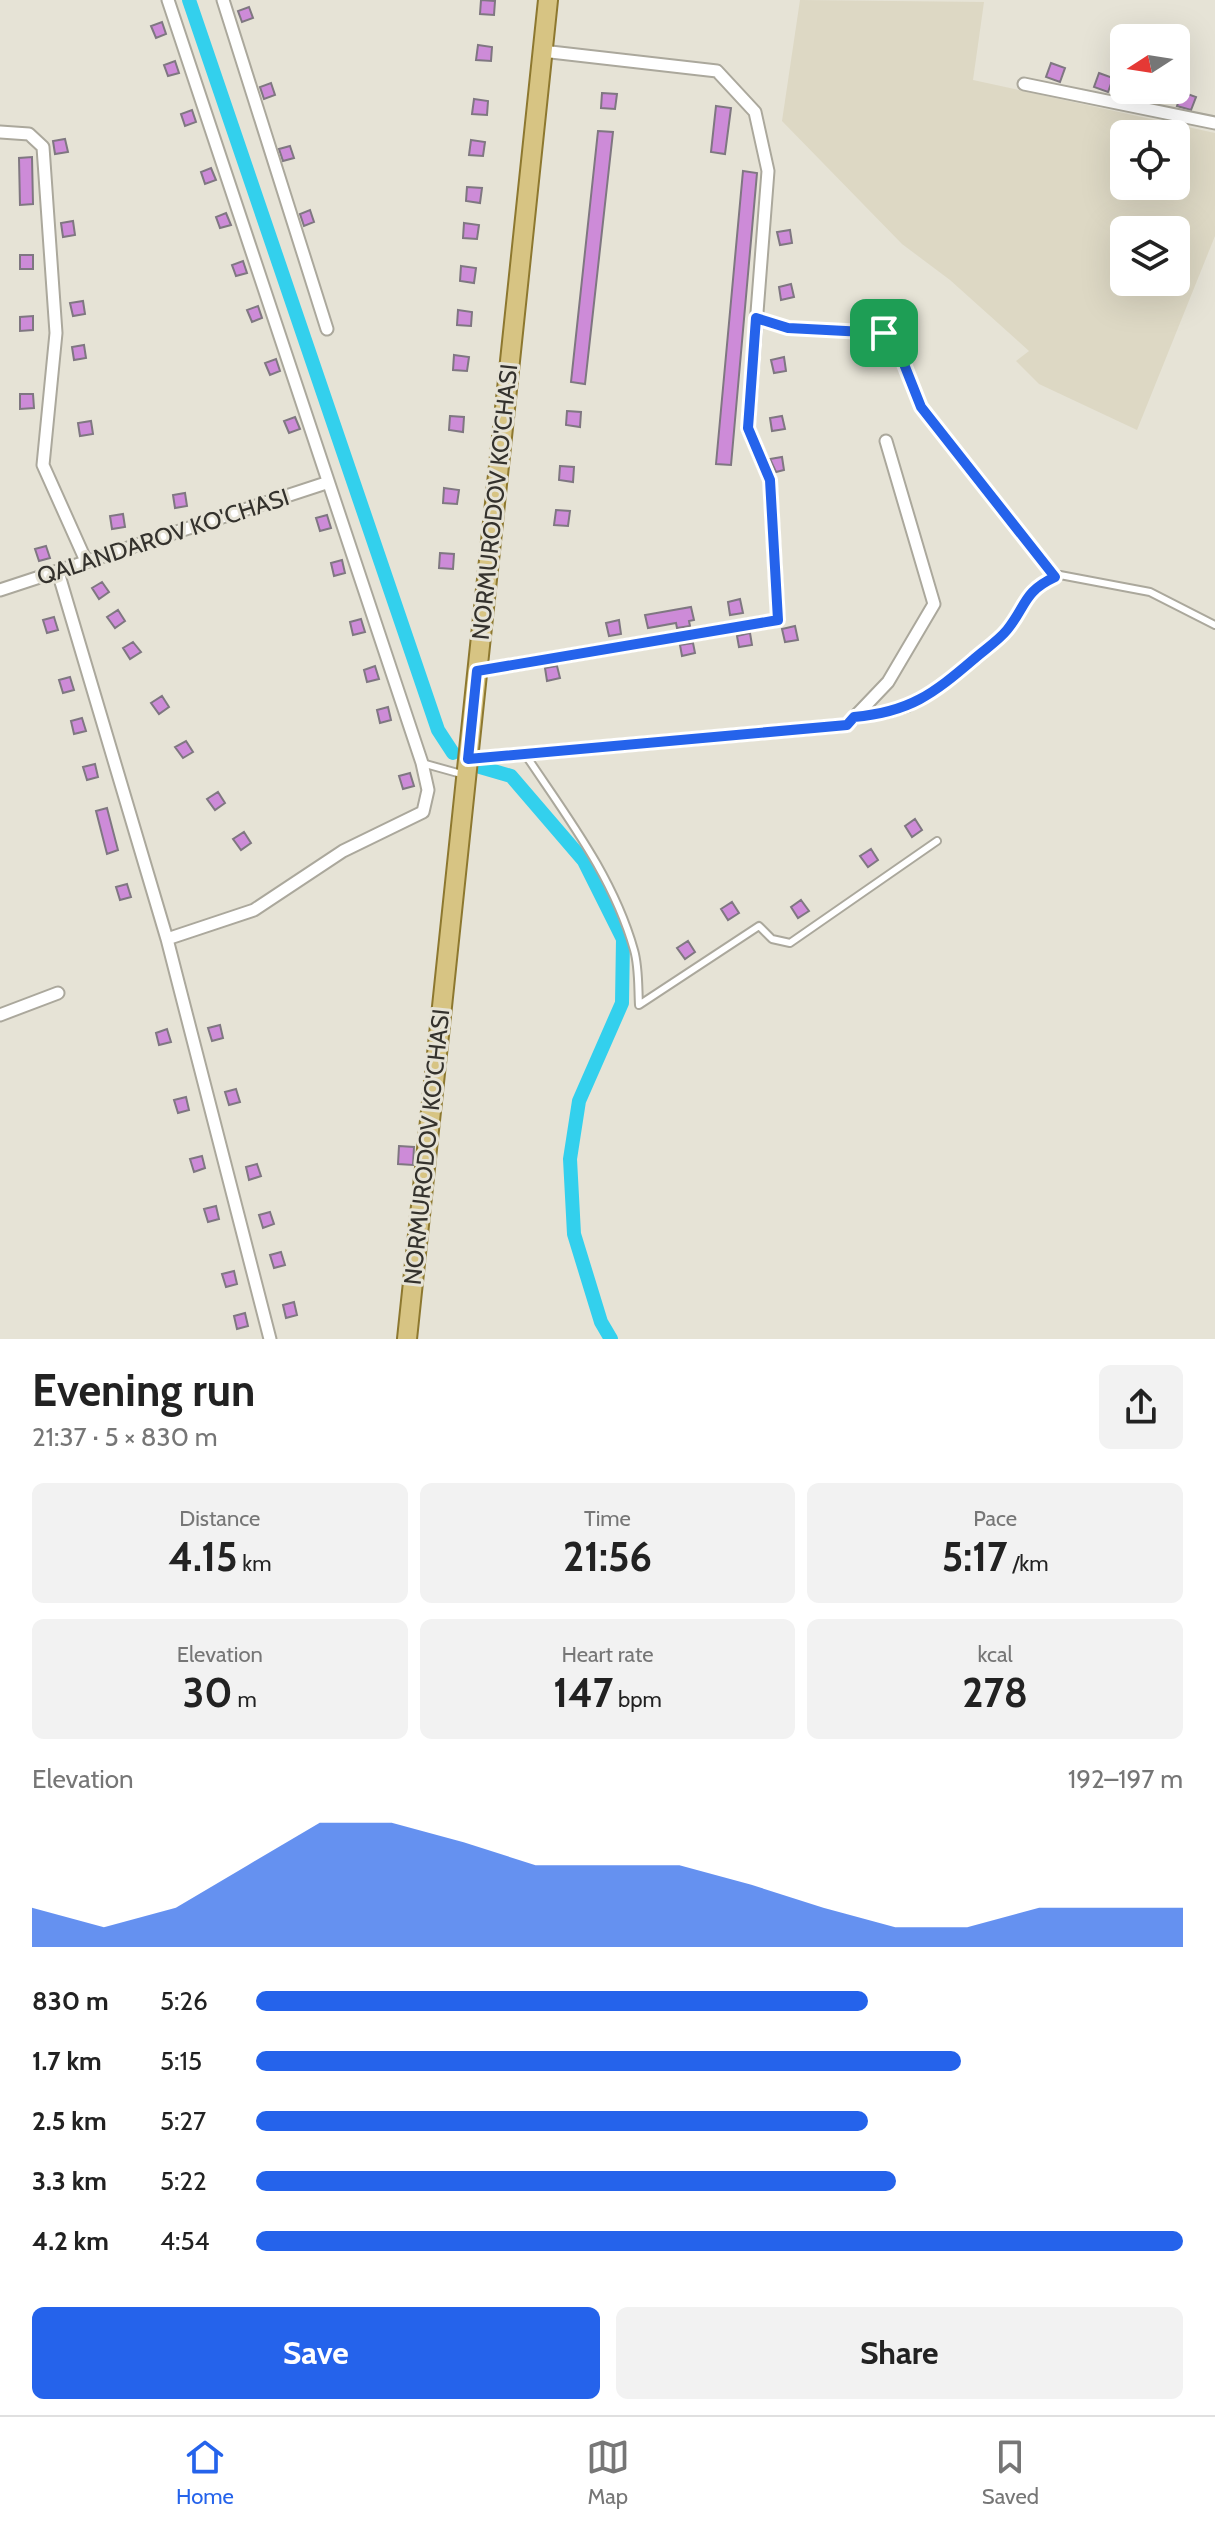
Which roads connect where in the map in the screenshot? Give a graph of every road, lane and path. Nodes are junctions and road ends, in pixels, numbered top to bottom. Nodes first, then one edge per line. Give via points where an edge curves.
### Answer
1 (168, 0) edge
2 (223, 0) edge
3 (548, 0) edge
4 (542, 51) junction
5 (1024, 84) dead end
6 (1215, 123) edge
7 (0, 132) edge
8 (756, 318) junction
9 (327, 329) dead end
10 (886, 441) dead end
11 (326, 483) junction
12 (86, 561) junction
13 (58, 572) junction
14 (1055, 577) junction
15 (0, 590) edge
16 (1215, 625) edge
17 (477, 671) junction
18 (854, 717) junction
19 (525, 754) junction
20 (422, 763) junction
21 (467, 767) junction
22 (937, 841) dead end
23 (167, 939) junction
24 (58, 993) dead end
25 (0, 1015) edge
26 (270, 1339) edge
27 (407, 1339) edge

1 - 11 street
2 - 9 street
3 - 4 main road, NORMURODOV KO'CHASI
4 - 8 street via 717,71 755,112 768,171
4 - 17 main road, NORMURODOV KO'CHASI
5 - 6 street
7 - 12 street via 29,134 43,147 56,333 43,465
8 - 14 lane via 788,328 884,333 902,359 921,407
8 - 17 street via 748,428 770,480 778,620
10 - 18 street via 934,604 888,682
11 - 12 street, QALANDAROV KO'CHASI
11 - 20 street
12 - 13 street, QALANDAROV KO'CHASI
13 - 15 street, QALANDAROV KO'CHASI
13 - 23 street
14 - 16 lane via 1150,592
14 - 18 lane via 1034,587 1006,632 942,687 908,708
17 - 21 main road, NORMURODOV KO'CHASI
18 - 19 street via 847,725
19 - 21 street
19 - 22 lane via 596,858 616,899 635,953 639,1005 759,926 772,939 790,943
20 - 21 lane
20 - 23 street via 428,790 423,812 343,851 254,910
21 - 27 main road, NORMURODOV KO'CHASI
23 - 26 street
24 - 25 street

